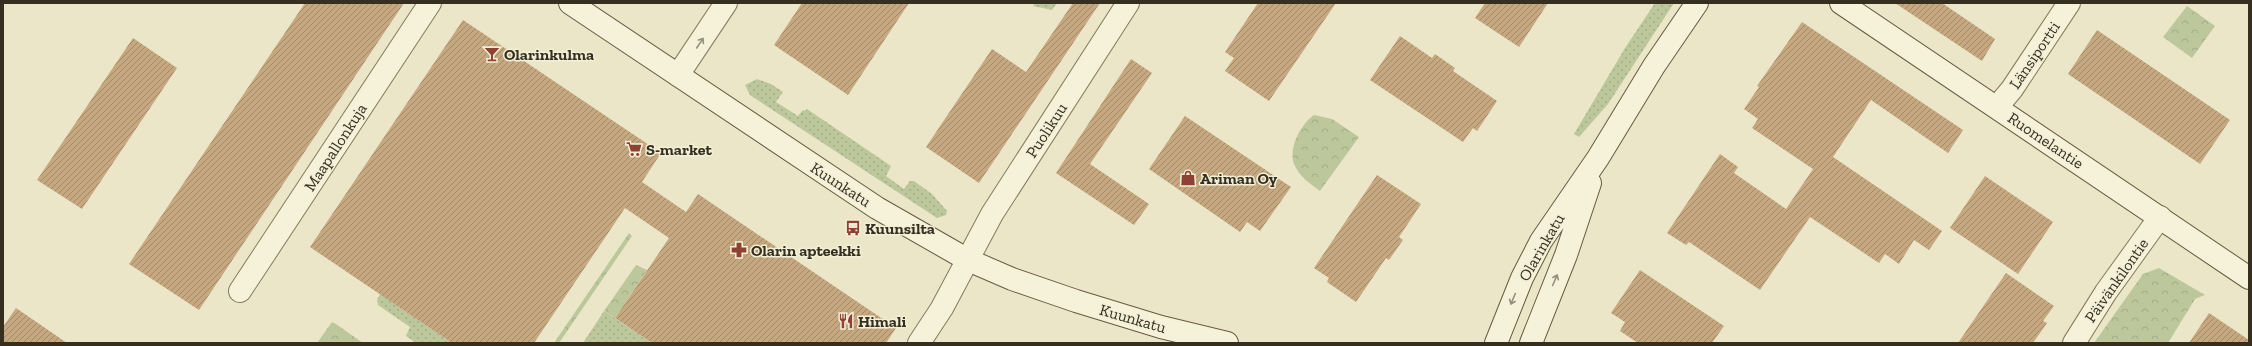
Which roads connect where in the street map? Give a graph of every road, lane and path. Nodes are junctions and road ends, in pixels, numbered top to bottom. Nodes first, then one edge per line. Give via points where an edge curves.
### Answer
1 (430, 3) edge
2 (570, 3) edge
3 (726, 3) edge
4 (1128, 3) edge
5 (1697, 3) edge
6 (1841, 3) edge
7 (2069, 3) edge
8 (678, 75) junction
9 (1997, 106) junction
10 (1598, 158) junction
11 (2160, 217) junction
12 (968, 260) junction
13 (2249, 278) edge
14 (240, 291) dead end
15 (919, 343) edge
16 (1227, 343) edge
17 (1496, 343) edge
18 (1531, 343) edge
19 (2074, 343) edge

1 - 14 street, Maapallonkuja
2 - 8 street, Kuunkatu
8 -> 3 street
4 - 12 street, Puolikuu via 992,214
5 - 10 street, Olarinkatu via 1654,66
6 - 9 street, Ruomelantie
7 - 9 street, Länsiportti via 2012,89
8 - 12 street, Kuunkatu via 877,208
9 - 11 street, Ruomelantie
10 -> 17 street, Olarinkatu via 1541,242 1522,278
18 -> 10 street, Olarinkatu via 1566,255
11 - 13 street, Ruomelantie
11 - 19 street, Päivänkilontie via 2106,292
12 - 15 street, Puolikuu via 942,308
12 - 16 street, Kuunkatu via 1012,279 1076,301 1161,327

